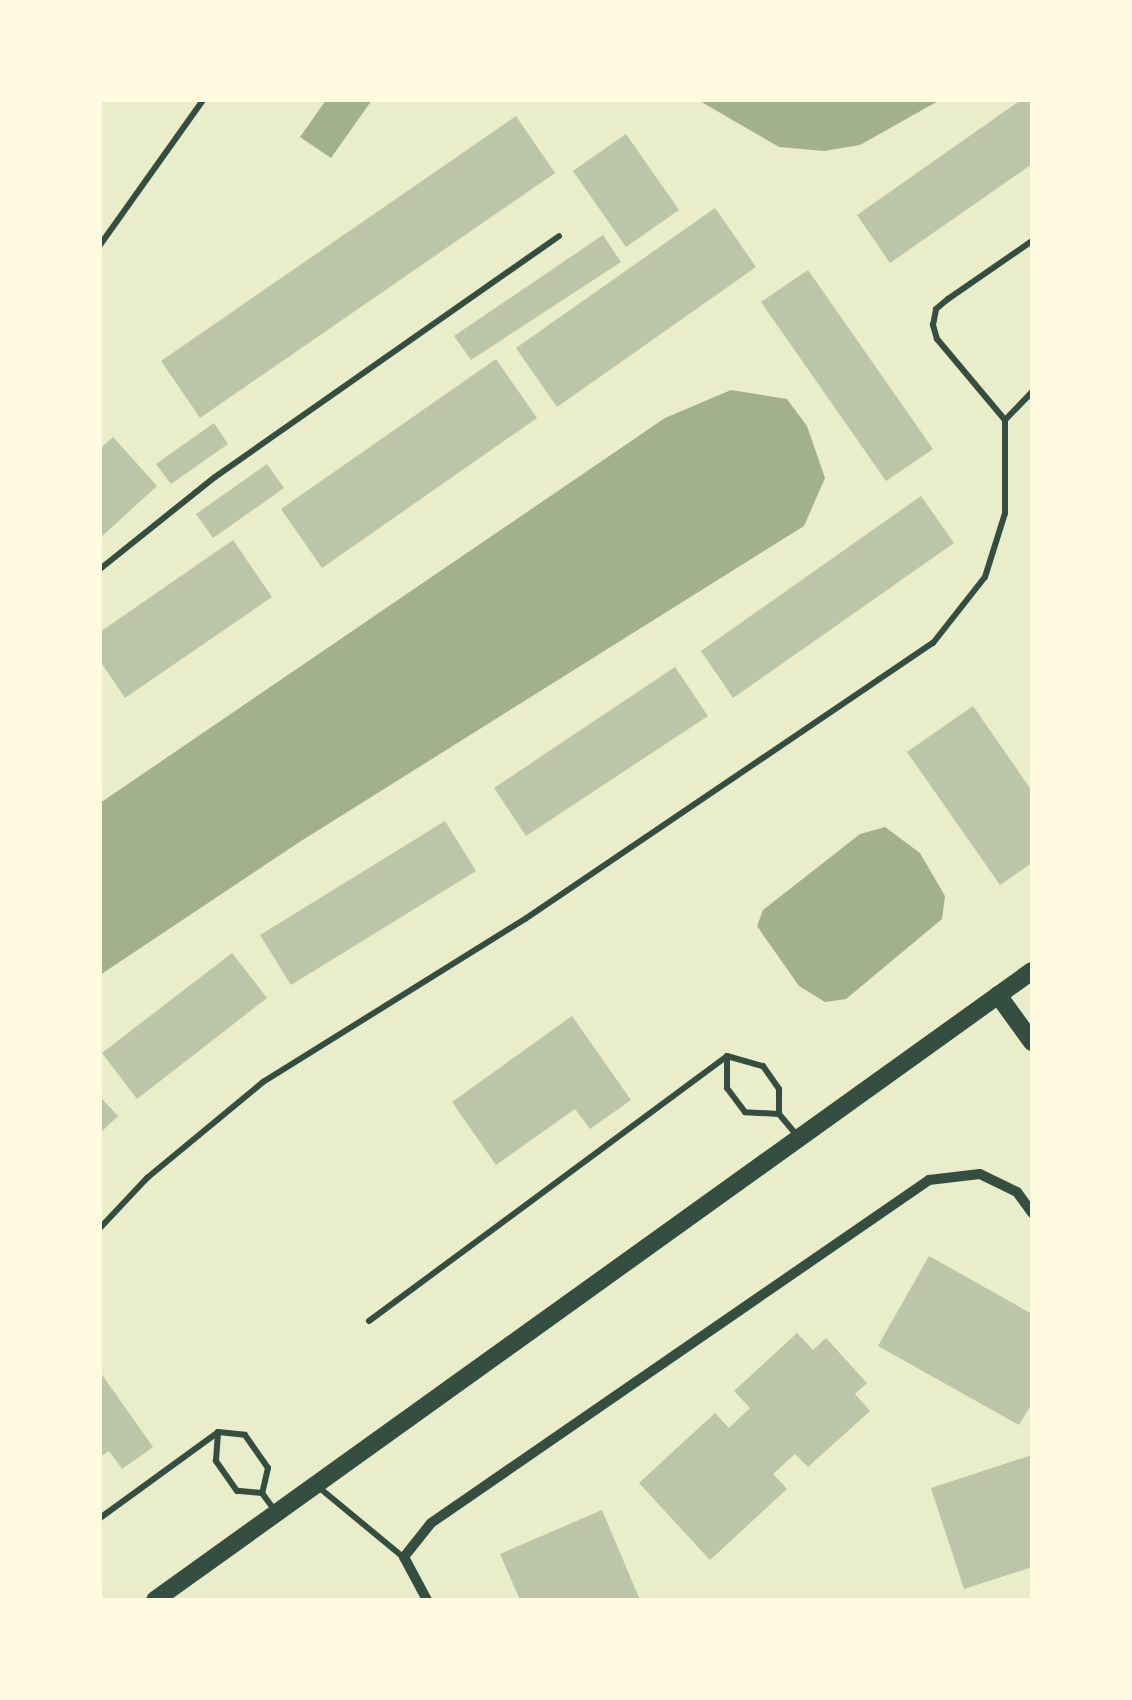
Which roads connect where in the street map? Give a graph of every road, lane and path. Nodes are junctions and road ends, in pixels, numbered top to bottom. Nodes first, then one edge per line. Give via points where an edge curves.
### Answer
1 (203, 100) edge
2 (559, 236) dead end
3 (1032, 241) edge
4 (100, 245) edge
5 (1032, 392) edge
6 (1004, 420) junction
7 (100, 569) edge
8 (1032, 970) edge
9 (998, 995) junction
10 (1032, 1042) edge
11 (728, 1056) junction
12 (779, 1114) junction
13 (802, 1142) junction
14 (1032, 1213) edge
15 (100, 1228) edge
16 (369, 1321) dead end
17 (218, 1432) junction
18 (315, 1484) junction
19 (262, 1492) junction
20 (276, 1512) junction
21 (100, 1518) edge
22 (404, 1557) junction
23 (156, 1600) edge
24 (427, 1600) edge

1 - 4 lane
2 - 7 lane via 215,477
3 - 6 lane via 936,308 933,325 937,339
5 - 6 lane
6 - 15 lane via 1005,513 986,577 932,643 525,919 263,1082 147,1178
8 - 9 street
9 - 10 street
9 - 13 street
11 - 12 lane via 764,1066 780,1088
11 - 12 lane via 727,1088 745,1112
11 - 16 lane
12 - 13 lane
13 - 18 street
14 - 22 street via 1017,1192 980,1174 929,1180 431,1524
17 - 19 lane via 216,1461 237,1491
17 - 19 lane via 245,1436 268,1468
17 - 21 lane
18 - 20 street
18 - 22 lane
19 - 20 lane
20 - 23 street
22 - 24 street

